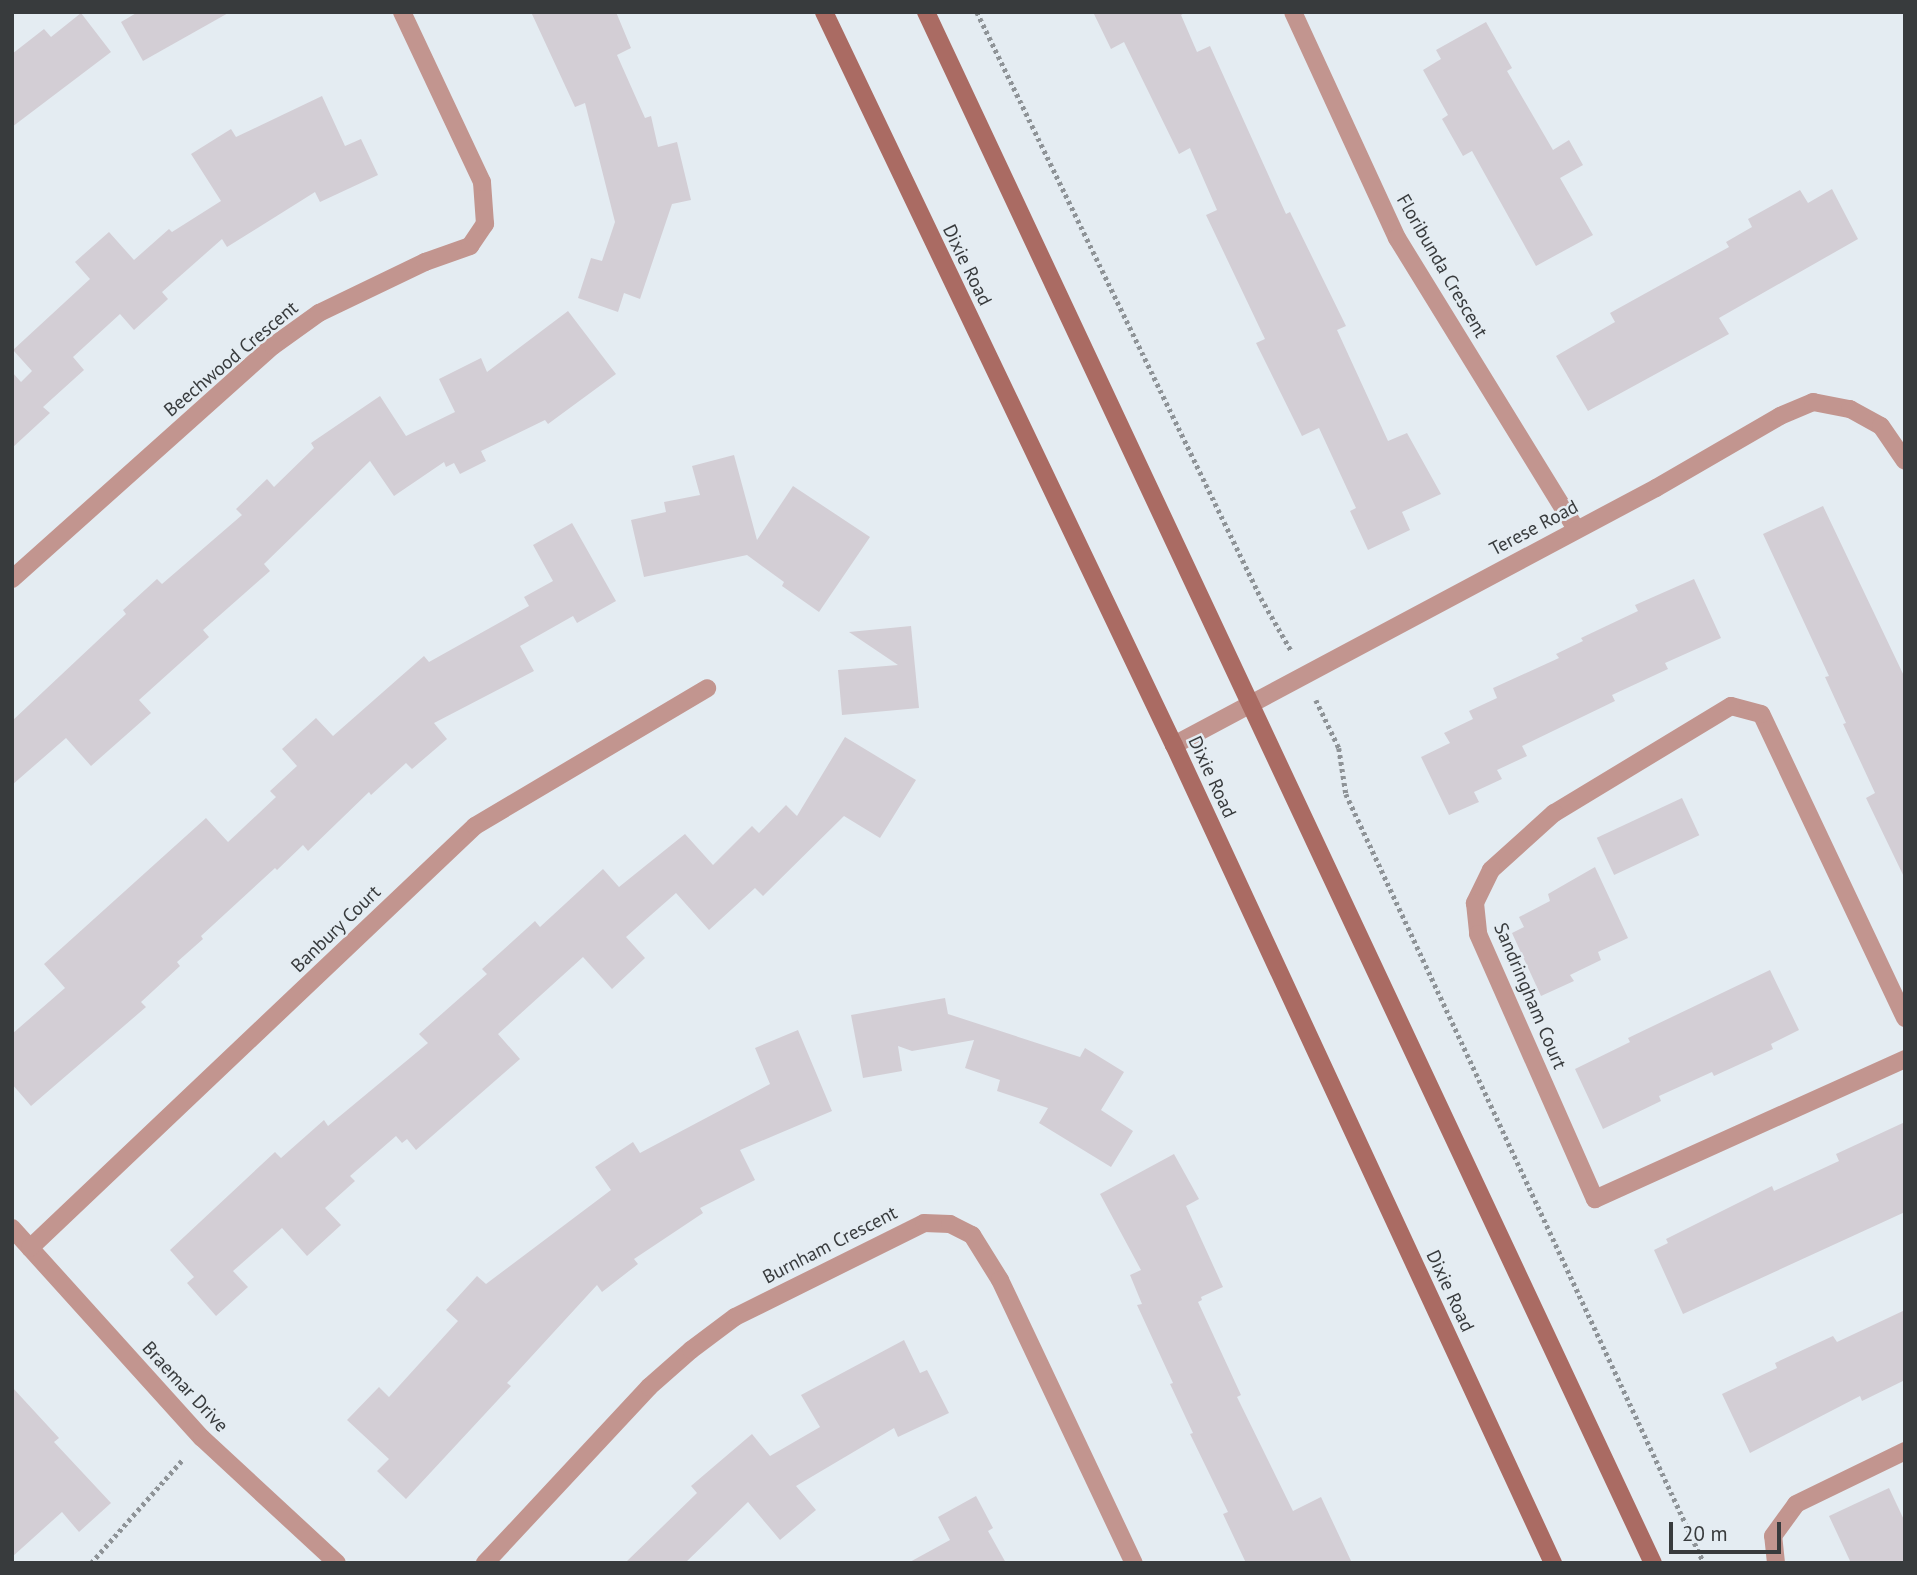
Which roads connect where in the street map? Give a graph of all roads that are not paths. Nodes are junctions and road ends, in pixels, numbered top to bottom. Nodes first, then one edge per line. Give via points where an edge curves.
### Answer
1 (402, 12) edge
2 (824, 12) edge
3 (926, 12) edge
4 (1293, 12) edge
5 (1905, 461) edge
6 (1576, 529) junction
7 (12, 579) edge
8 (707, 688) dead end
9 (1252, 704) junction
10 (1174, 745) junction
11 (1905, 1018) edge
12 (1905, 1059) edge
13 (12, 1228) edge
14 (30, 1248) junction
15 (1905, 1451) edge
16 (337, 1563) edge
17 (485, 1563) edge
18 (1134, 1563) edge
19 (1553, 1563) edge
20 (1653, 1563) edge
21 (1776, 1563) edge

1 - 7 street, Beechwood Crescent via 482,182 485,224 470,246 425,262 319,313 273,346
2 - 10 main road, Dixie Road
3 - 9 main road
4 - 6 street, Floribunda Crescent via 1397,238
5 - 6 street, Terese Road via 1881,426 1850,409 1813,402
6 - 9 street, Terese Road
8 - 14 street, Banbury Court via 475,825
9 - 10 street, Terese Road
9 - 20 main road
10 - 19 main road, Dixie Road
11 - 12 street, Sandringham Court via 1761,714 1731,706 1554,813 1491,870 1475,904 1478,934 1595,1199
13 - 14 street, Braemar Drive
14 - 16 street, Braemar Drive via 202,1438
15 - 21 street via 1796,1504 1773,1536
17 - 18 street, Burnham Crescent via 649,1387 691,1350 735,1317 924,1223 950,1224 972,1235 1000,1280

